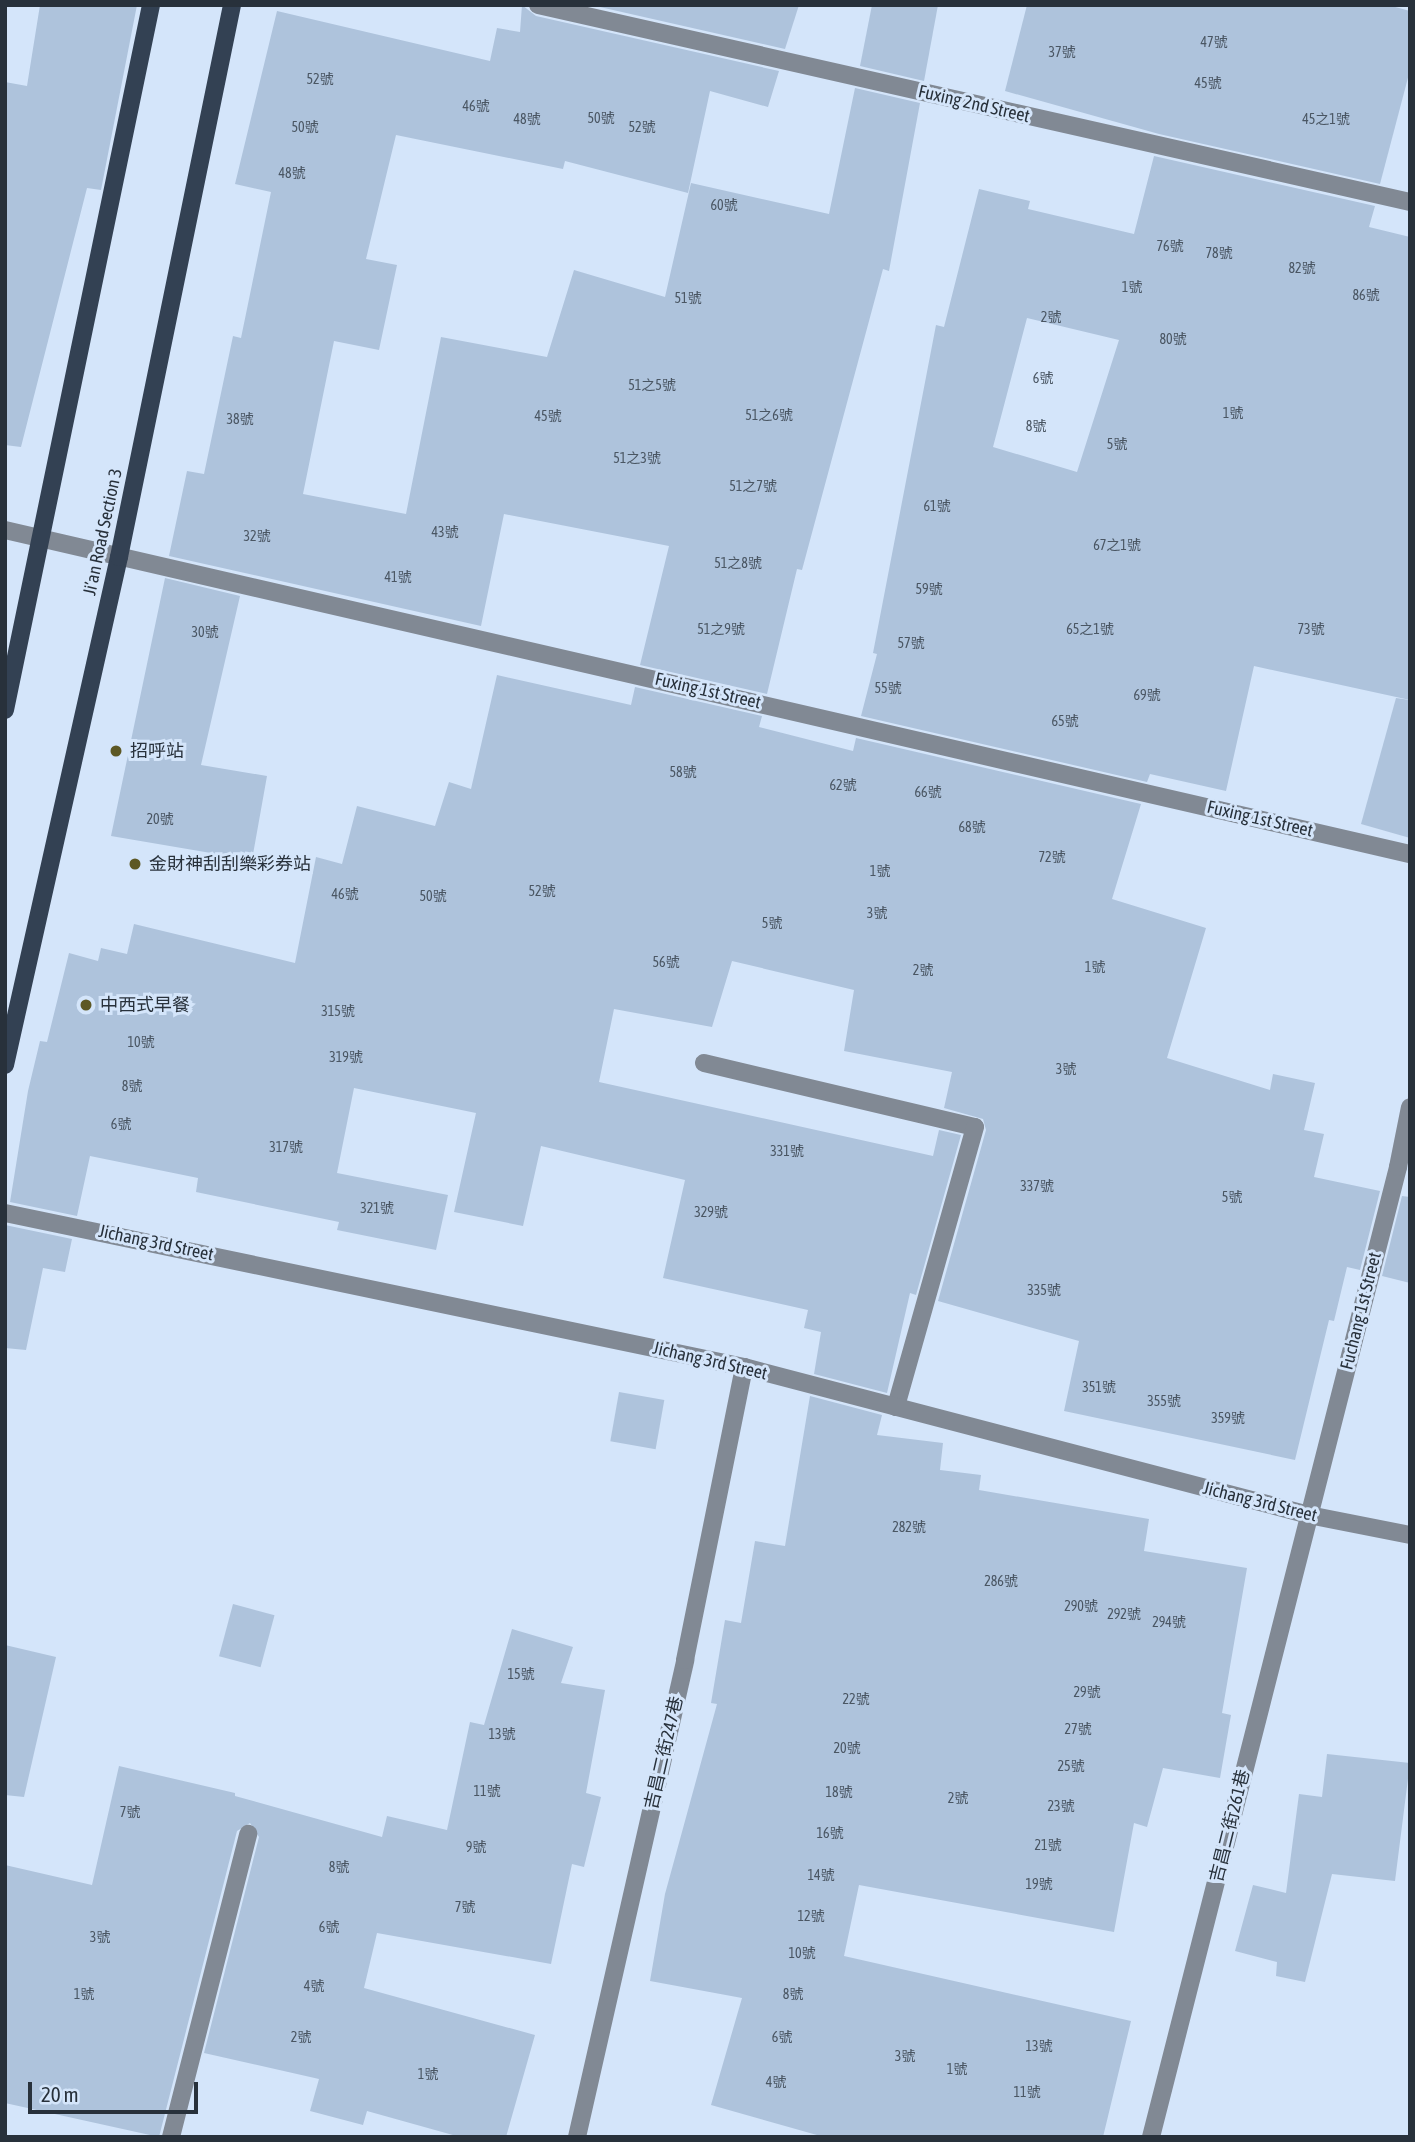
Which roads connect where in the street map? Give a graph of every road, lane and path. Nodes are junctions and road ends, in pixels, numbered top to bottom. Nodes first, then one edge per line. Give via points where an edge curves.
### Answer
1 (151, 5) edge
2 (232, 5) edge
3 (538, 5) edge
4 (1410, 202) edge
5 (5, 530) edge
6 (41, 538) junction
7 (119, 557) junction
8 (5, 710) edge
9 (1410, 854) edge
10 (704, 1063) dead end
11 (5, 1065) edge
12 (1410, 1107) edge
13 (5, 1213) edge
14 (744, 1367) junction
15 (896, 1407) junction
16 (1309, 1515) junction
17 (1410, 1535) edge
18 (248, 1834) dead end
19 (171, 2137) edge
20 (578, 2137) edge
21 (1151, 2137) edge

1 - 6 main road
2 - 7 main road, Ji’an Road Section 3
3 - 4 street, Fuxing 2nd Street
5 - 6 street, Fuxing 1st Street
6 - 7 street, Fuxing 1st Street
6 - 8 main road
7 - 9 street, Fuxing 1st Street
7 - 11 main road, Ji’an Road Section 3
10 - 15 street via 975,1127
12 - 16 street, Fuchang 1st Street
13 - 14 street, Jichang 3rd Street
14 - 15 street, Jichang 3rd Street
14 - 20 street, 吉昌二街247巷 via 685,1660
15 - 16 street, Jichang 3rd Street
16 - 17 street, Jichang 3rd Street
16 - 21 street, 吉昌二街261巷
18 - 19 street

